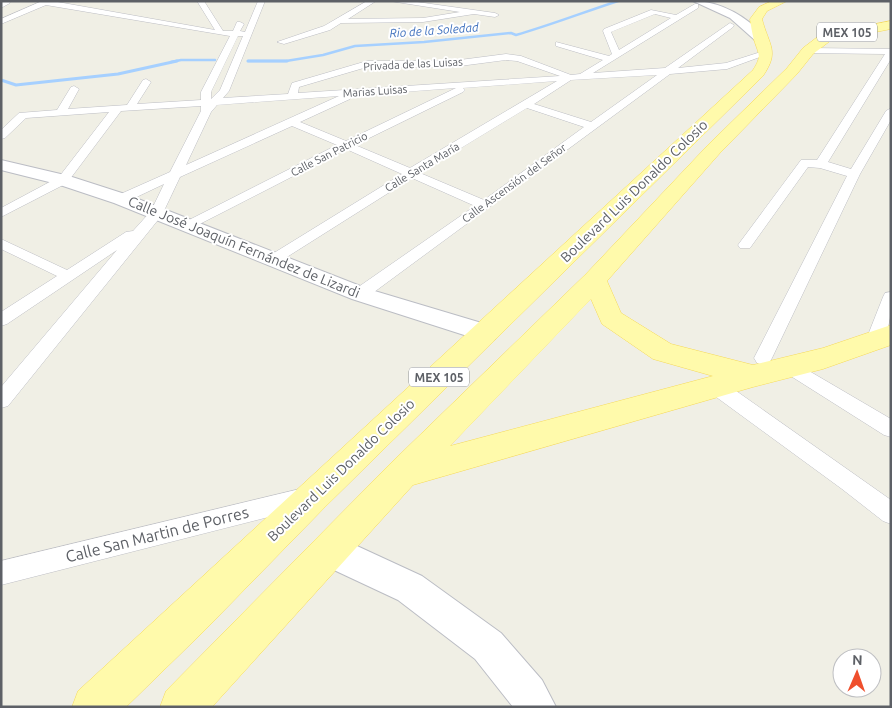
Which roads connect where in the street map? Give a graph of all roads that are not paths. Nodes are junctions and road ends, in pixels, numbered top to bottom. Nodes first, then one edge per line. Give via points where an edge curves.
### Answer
1 (200, 1) edge
2 (262, 1) edge
3 (373, 1) edge
4 (393, 1) edge
5 (782, 1) edge
6 (48, 2) edge
7 (696, 4) edge
8 (423, 6) junction
9 (471, 13) junction
10 (495, 15) dead end
11 (243, 17) dead end
12 (678, 17) junction
13 (341, 21) junction
14 (401, 21) junction
15 (1, 22) edge
16 (730, 25) dead end
17 (891, 25) edge
18 (221, 33) junction
19 (235, 34) junction
20 (247, 34) junction
21 (281, 42) dead end
22 (559, 44) dead end
23 (808, 51) junction
24 (891, 52) edge
25 (762, 55) junction
26 (614, 57) junction
27 (727, 66) junction
28 (667, 72) junction
29 (576, 76) junction
30 (146, 82) dead end
31 (470, 85) junction
32 (74, 89) dead end
33 (358, 92) junction
34 (292, 97) junction
35 (525, 104) junction
36 (209, 105) junction
37 (118, 108) junction
38 (130, 108) junction
39 (891, 111) edge
40 (61, 112) junction
41 (292, 122) junction
42 (592, 126) junction
43 (1, 136) edge
44 (346, 145) junction
45 (821, 164) junction
46 (1, 165) edge
47 (176, 173) junction
48 (411, 173) junction
49 (854, 174) junction
50 (64, 180) junction
51 (121, 199) junction
52 (484, 205) junction
53 (1, 213) edge
54 (150, 219) junction
55 (190, 225) junction
56 (1, 243) edge
57 (745, 246) dead end
58 (274, 259) junction
59 (68, 276) junction
60 (595, 280) junction
61 (360, 294) junction
62 (891, 297) edge
63 (1, 320) edge
64 (486, 333) junction
65 (883, 337) edge
66 (758, 367) junction
67 (792, 368) junction
68 (715, 386) junction
69 (1, 401) edge
70 (891, 429) edge
71 (402, 474) junction
72 (313, 496) junction
73 (891, 514) edge
74 (331, 551) junction
75 (1, 573) edge
76 (94, 707) edge
77 (182, 707) edge
78 (536, 707) edge

1 - 18 street
2 - 20 street
3 - 13 street
4 - 8 street
5 - 25 main road via 763,9 756,18
6 - 15 street
6 - 18 street via 130,14
7 - 12 street, Calle Santa María
7 - 25 street via 734,16
8 - 9 street
8 - 14 street
9 - 10 street
9 - 14 street
11 - 19 street
12 - 26 street, Calle Santa María
12 - 26 street via 654,12 607,31
13 - 14 street
13 - 21 street
16 - 28 street, Calle Ascensión del Señor
17 - 23 main road, Boulevard Luis Donaldo Colosio / MEX 105 via 825,38
18 - 19 street
19 - 20 street
19 - 36 street via 206,92
20 - 36 street via 224,91
22 - 26 street
23 - 24 street
23 - 60 main road, Boulevard Luis Donaldo Colosio / MEX 105
24 - 45 street
25 - 27 street, Marias Luisas
25 - 27 street, Marias Luisas
25 - 64 main road, Boulevard Luis Donaldo Colosio / MEX 105
26 - 29 street, Calle Santa María
27 - 28 street, Marias Luisas
28 - 29 street, Marias Luisas
28 - 42 street, Calle Ascensión del Señor
29 - 31 street, Marias Luisas
29 - 34 street, Privada de las Luisas via 512,56 452,64 367,64 295,85
29 - 35 street, Calle Santa María
30 - 38 street
31 - 33 street, Marias Luisas
31 - 44 street, Calle San Patricio
32 - 40 street
33 - 34 street, Marias Luisas
33 - 41 street
34 - 36 street, Marias Luisas
35 - 42 street
35 - 48 street, Calle Santa María
36 - 38 street, Marias Luisas
36 - 47 street
37 - 38 street, Marias Luisas
37 - 40 street, Marias Luisas
37 - 50 street
39 - 49 street
40 - 43 street, Marias Luisas via 23,115
41 - 44 street
41 - 47 street
42 - 52 street, Calle Ascensión del Señor
44 - 48 street
44 - 55 street, Calle San Patricio
45 - 49 street
45 - 57 street via 805,163 800,168
46 - 50 street, Calle José Joaquín Fernández de Lizardi
47 - 51 street
47 - 54 street
48 - 52 street
48 - 58 street, Calle Santa María
49 - 66 street
50 - 51 street, Calle José Joaquín Fernández de Lizardi
50 - 53 street
51 - 54 street, Calle José Joaquín Fernández de Lizardi
52 - 61 street, Calle Ascensión del Señor
54 - 55 street, Calle José Joaquín Fernández de Lizardi
54 - 59 street
54 - 69 street
55 - 58 street, Calle José Joaquín Fernández de Lizardi
56 - 59 street
58 - 61 street, Calle José Joaquín Fernández de Lizardi
59 - 63 street
60 - 66 main road via 611,318 663,352
60 - 71 main road, Boulevard Luis Donaldo Colosio / MEX 105
61 - 64 street, Calle José Joaquín Fernández de Lizardi
62 - 65 street
64 - 72 main road, Boulevard Luis Donaldo Colosio / MEX 105
65 - 67 main road
66 - 67 main road
66 - 68 main road
67 - 70 street
68 - 71 main road
68 - 73 street
71 - 74 main road, Boulevard Luis Donaldo Colosio / MEX 105
72 - 75 street, Calle San Martin de Porres
72 - 76 main road, Boulevard Luis Donaldo Colosio / MEX 105
74 - 77 main road, Boulevard Luis Donaldo Colosio / MEX 105
74 - 78 street via 410,588 488,646

